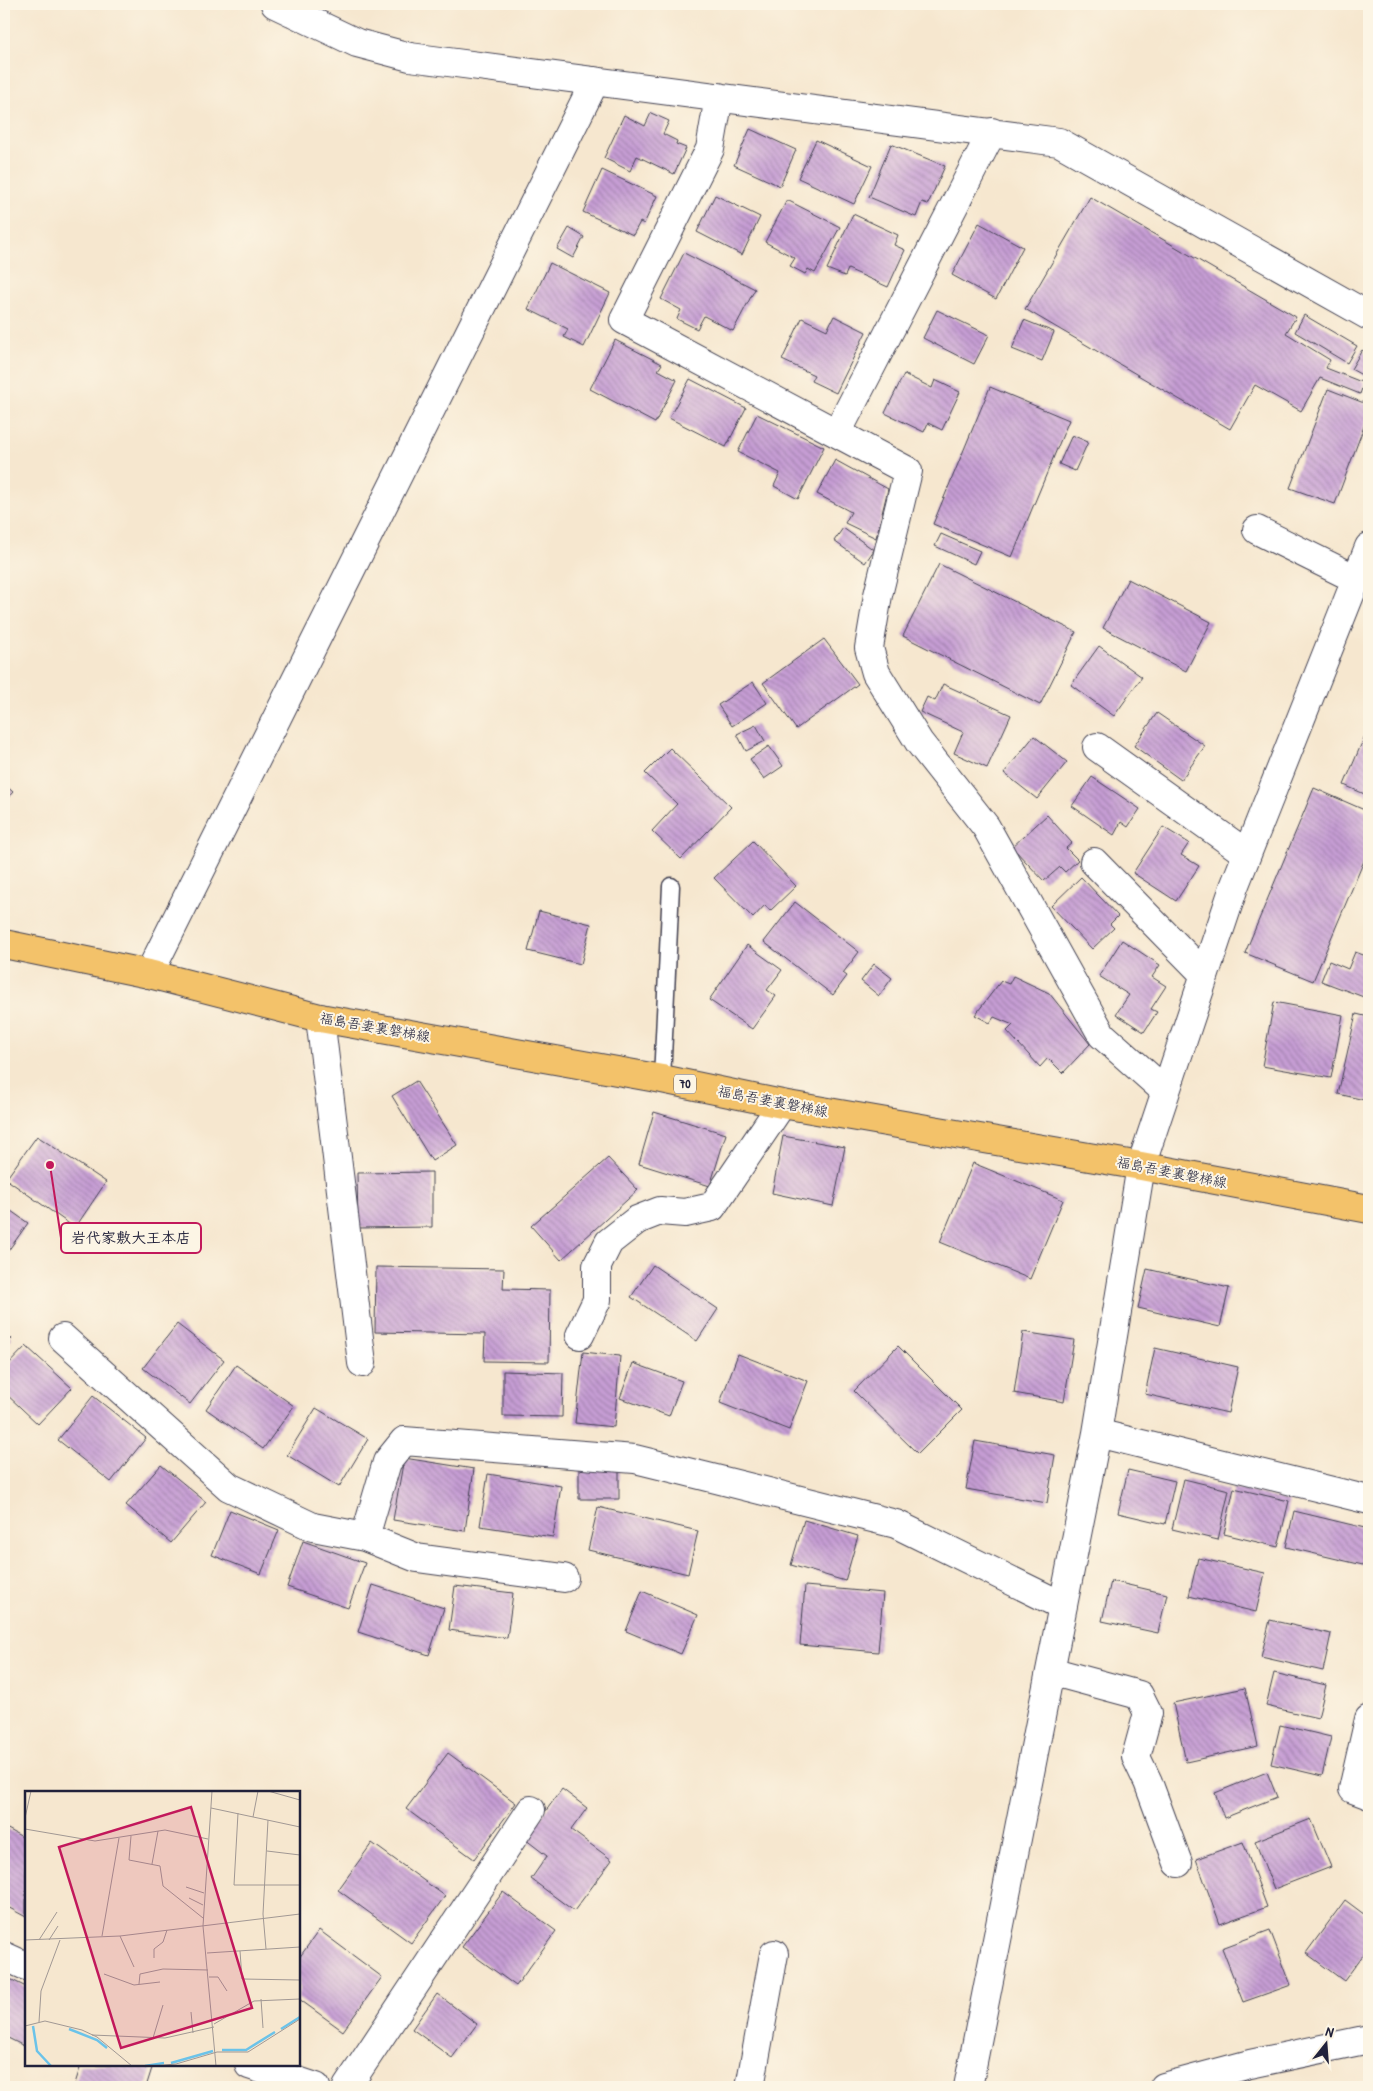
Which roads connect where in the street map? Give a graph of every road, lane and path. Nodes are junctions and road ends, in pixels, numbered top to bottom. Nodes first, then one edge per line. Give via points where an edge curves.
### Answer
1 (275, 4) edge
2 (595, 81) junction
3 (719, 97) junction
4 (992, 132) junction
5 (1369, 316) edge
6 (837, 433) junction
7 (1257, 530) dead end
8 (1369, 547) edge
9 (1356, 579) junction
10 (1097, 747) dead end
11 (1247, 854) junction
12 (1094, 862) dead end
13 (670, 886) dead end
14 (4, 944) edge
15 (148, 974) junction
16 (1204, 974) junction
17 (320, 1018) junction
18 (662, 1079) junction
19 (1165, 1091) junction
20 (782, 1104) junction
21 (1141, 1166) junction
22 (1369, 1208) edge
23 (580, 1335) dead end
24 (63, 1338) dead end
25 (362, 1363) dead end
26 (1097, 1433) junction
27 (1369, 1500) edge
28 (365, 1537) junction
29 (564, 1578) dead end
30 (1063, 1606) junction
31 (1050, 1671) junction
32 (1369, 1719) edge
33 (1369, 1795) edge
34 (532, 1810) dead end
35 (1178, 1863) dead end
36 (774, 1954) dead end
37 (4, 1956) edge
38 (25, 1966) edge
39 (1369, 2039) edge
40 (252, 2066) edge
41 (316, 2087) edge
42 (347, 2087) edge
43 (750, 2087) edge
44 (968, 2087) edge
45 (1164, 2087) edge

1 - 2 street via 358,43 410,57
2 - 3 street
2 - 15 street
3 - 4 street
3 - 6 street via 710,148 624,320
4 - 5 street via 1059,142
4 - 6 street
6 - 19 street via 908,471 878,595 869,648 876,673 918,742 986,828 1102,1034
7 - 9 street
8 - 9 street
9 - 11 street
10 - 11 street
11 - 16 street
12 - 16 street
13 - 18 lane
14 - 15 main road, 福島吾妻裏磐梯線 / 70
15 - 17 main road, 福島吾妻裏磐梯線 / 70
16 - 19 street
17 - 18 main road, 福島吾妻裏磐梯線 / 70
17 - 25 street
18 - 20 main road, 福島吾妻裏磐梯線 / 70
19 - 21 street
20 - 21 main road, 福島吾妻裏磐梯線 / 70
20 - 23 street via 712,1207 685,1213 660,1211 637,1220 609,1242 597,1266 596,1300
21 - 22 main road, 福島吾妻裏磐梯線 / 70
21 - 26 street
24 - 28 street via 229,1487 313,1527
26 - 27 street
26 - 30 street
28 - 29 street via 417,1558
28 - 30 street via 387,1462 404,1441 635,1459 896,1524
30 - 31 street
31 - 35 street via 1139,1695 1148,1713 1136,1757
31 - 44 street
32 - 33 street via 1353,1790
34 - 42 street
36 - 43 street
37 - 38 street
39 - 45 street via 1250,2064
40 - 41 street

